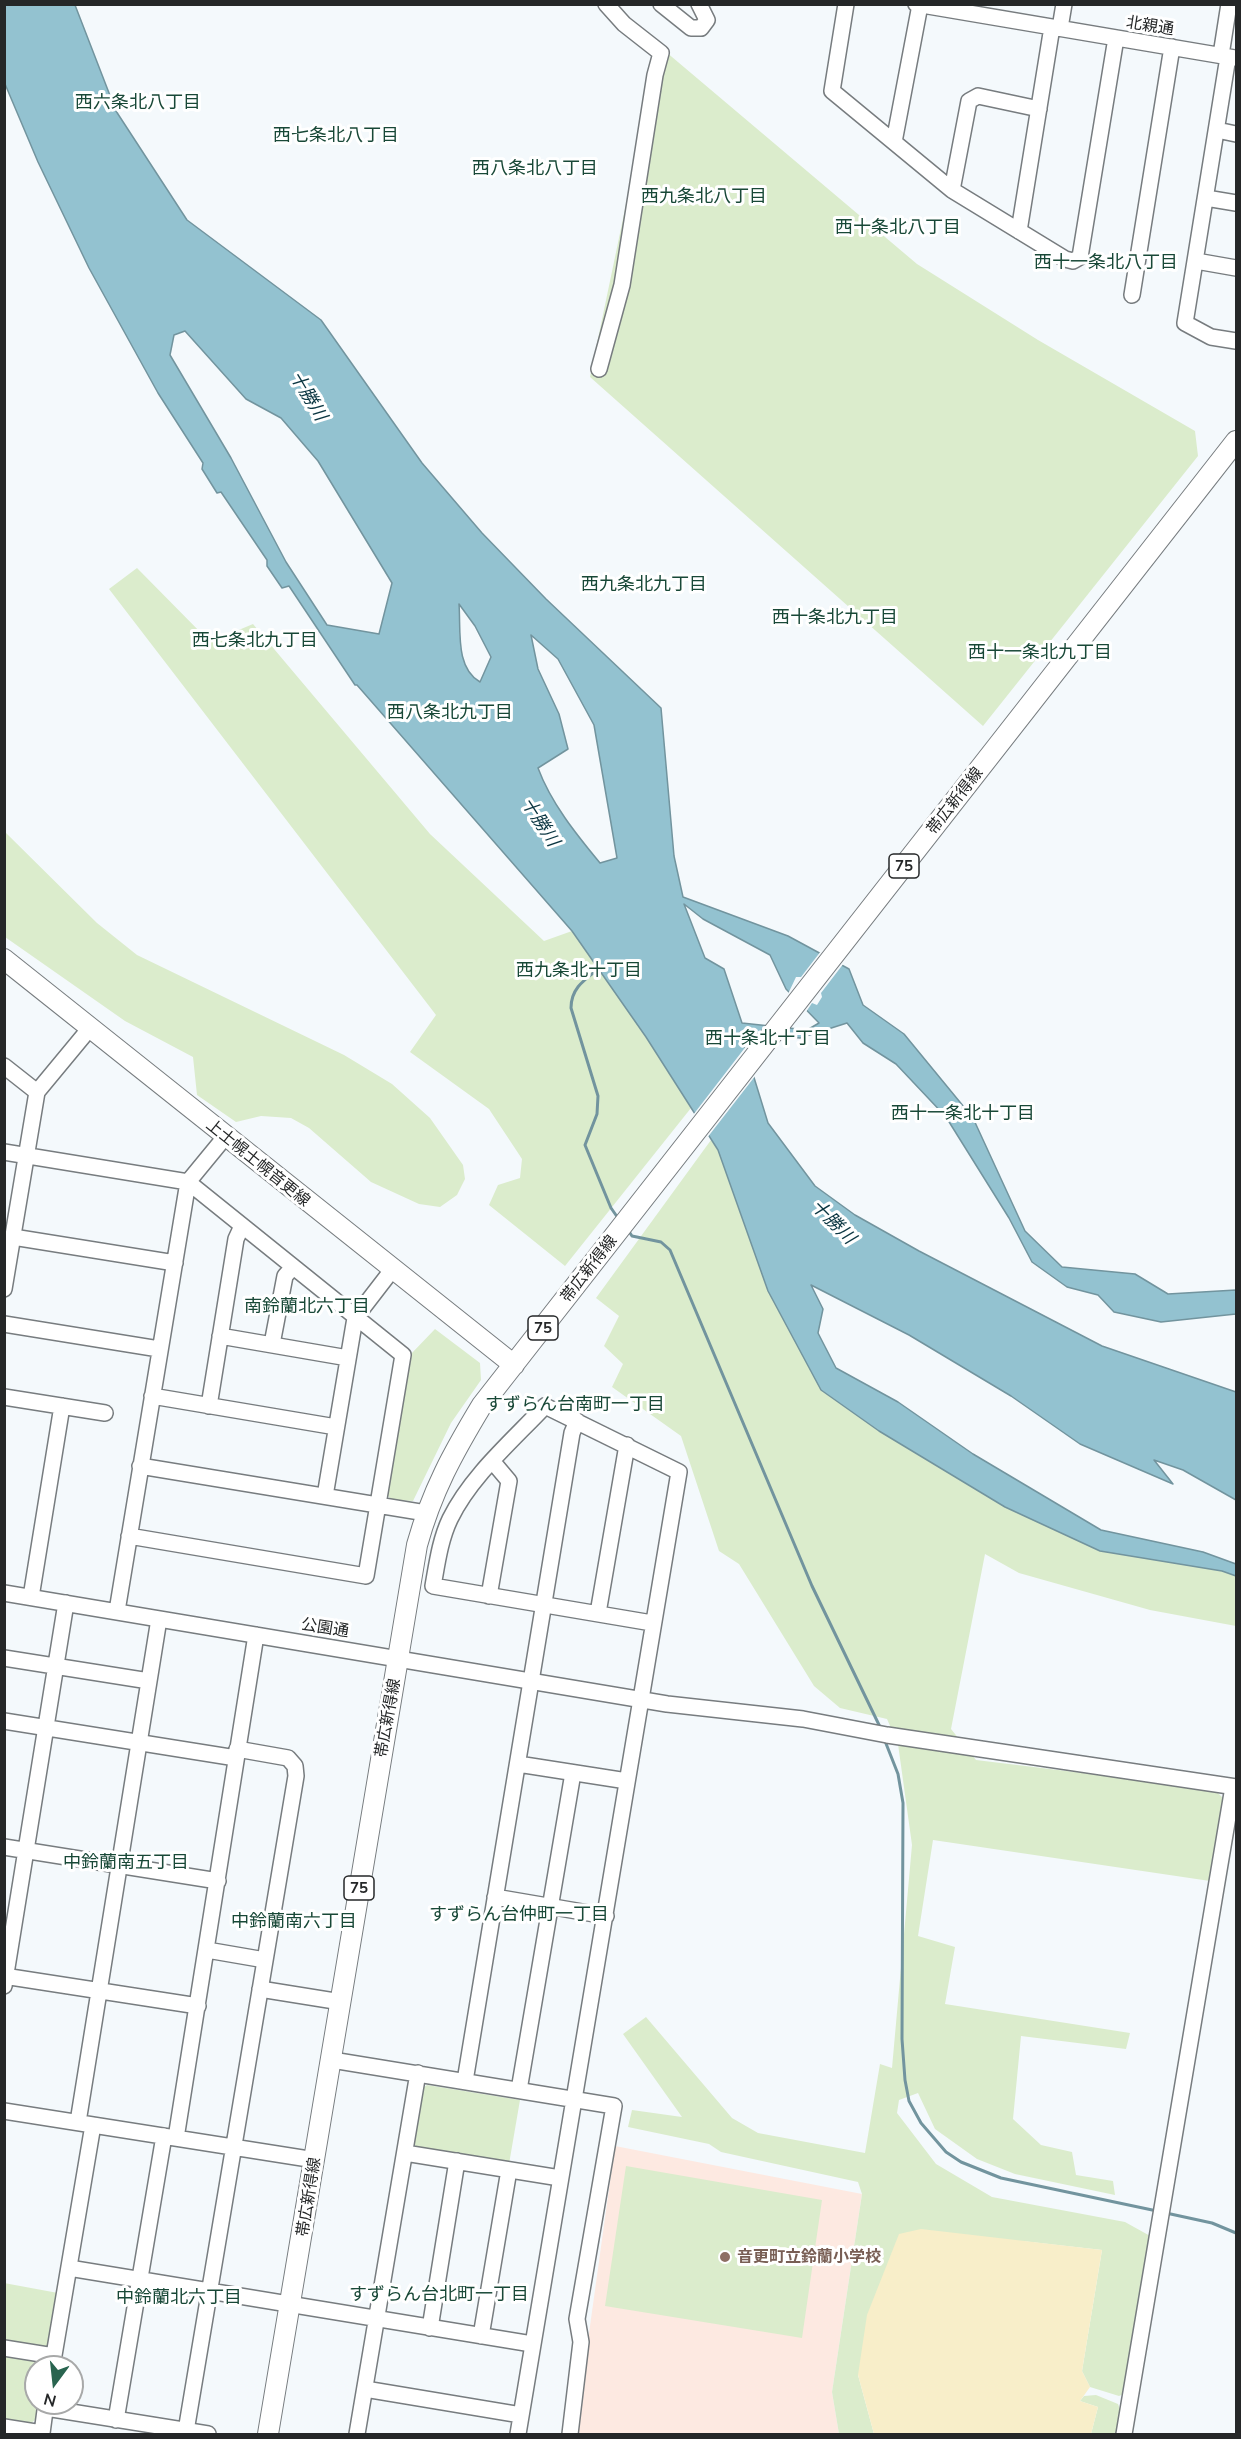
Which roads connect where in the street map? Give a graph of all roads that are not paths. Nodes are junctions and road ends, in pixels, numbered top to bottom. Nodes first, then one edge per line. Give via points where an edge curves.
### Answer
1 (606, 4) edge
2 (661, 4) edge
3 (699, 4) edge
4 (846, 4) edge
5 (1064, 4) edge
6 (1229, 4) edge
7 (918, 5) edge
8 (1056, 28) junction
9 (1116, 38) junction
10 (1172, 47) junction
11 (1228, 57) edge
12 (1039, 108) junction
13 (1217, 130) junction
14 (1236, 134) edge
15 (894, 141) junction
16 (952, 190) junction
17 (1206, 198) junction
18 (1236, 203) edge
19 (1019, 231) junction
20 (1196, 261) junction
21 (1236, 268) edge
22 (1132, 295) dead end
23 (1236, 341) edge
24 (599, 369) dead end
25 (1236, 441) edge
26 (4, 959) edge
27 (90, 1028) junction
28 (4, 1066) edge
29 (37, 1092) junction
30 (225, 1137) junction
31 (4, 1152) edge
32 (26, 1155) junction
33 (188, 1182) junction
34 (242, 1226) junction
35 (10, 1240) edge
36 (175, 1263) junction
37 (292, 1267) junction
38 (392, 1270) junction
39 (4, 1288) edge
40 (355, 1318) junction
41 (4, 1324) edge
42 (220, 1336) junction
43 (273, 1344) junction
44 (159, 1349) junction
45 (348, 1358) junction
46 (514, 1365) junction
47 (4, 1396) edge
48 (152, 1396) junction
49 (62, 1406) junction
50 (209, 1406) junction
51 (105, 1413) dead end
52 (577, 1421) junction
53 (336, 1426) junction
54 (627, 1445) junction
55 (493, 1462) junction
56 (140, 1466) junction
57 (325, 1496) junction
58 (379, 1505) junction
59 (426, 1513) junction
60 (129, 1536) junction
61 (4, 1593) edge
62 (489, 1596) junction
63 (31, 1597) junction
64 (66, 1603) junction
65 (543, 1604) junction
66 (117, 1611) junction
67 (598, 1613) junction
68 (159, 1618) junction
69 (652, 1623) junction
70 (256, 1635) junction
71 (4, 1658) edge
72 (399, 1659) junction
73 (55, 1666) junction
74 (149, 1681) junction
75 (531, 1681) junction
76 (640, 1699) junction
77 (4, 1721) edge
78 (45, 1728) junction
79 (138, 1743) junction
80 (237, 1754) junction
81 (518, 1764) junction
82 (573, 1773) junction
83 (627, 1781) junction
84 (1234, 1787) edge
85 (4, 1847) edge
86 (26, 1851) junction
87 (119, 1865) junction
88 (218, 1881) junction
89 (495, 1897) junction
90 (551, 1906) junction
91 (606, 1916) junction
92 (207, 1950) junction
93 (265, 1960) junction
94 (5, 1979) edge
95 (260, 1989) junction
96 (100, 1990) junction
97 (341, 2002) junction
98 (198, 2006) junction
99 (332, 2060) junction
100 (418, 2073) junction
101 (465, 2081) junction
102 (519, 2090) junction
103 (573, 2100) junction
104 (4, 2111) edge
105 (85, 2123) junction
106 (170, 2137) junction
107 (233, 2147) junction
108 (405, 2153) junction
109 (315, 2160) junction
110 (457, 2161) junction
111 (509, 2170) junction
112 (560, 2178) junction
113 (69, 2268) junction
114 (139, 2280) junction
115 (210, 2291) junction
116 (291, 2305) junction
117 (377, 2319) junction
118 (430, 2328) junction
119 (481, 2336) junction
120 (531, 2344) junction
121 (4, 2348) edge
122 (28, 2355) edge
123 (54, 2355) edge
124 (365, 2389) junction
125 (84, 2414) edge
126 (45, 2415) edge
127 (521, 2415) junction
128 (116, 2420) junction
129 (4, 2427) edge
130 (186, 2431) junction
131 (208, 2434) edge
132 (268, 2434) edge
133 (357, 2434) edge
134 (518, 2434) edge
135 (570, 2434) edge
136 (1124, 2434) edge

1 - 24 street via 661,53 622,285
2 - 3 street via 691,28 701,28 707,20
4 - 15 street via 832,90
5 - 8 street
6 - 11 street
7 - 8 street, 北親通
7 - 15 street
8 - 9 street, 北親通
8 - 12 street
9 - 10 street, 北親通
9 - 19 street via 1080,257 1073,261 1065,259
10 - 11 street, 北親通
10 - 22 street
11 - 13 street
12 - 16 street via 978,96 969,101
12 - 19 street
13 - 14 street
13 - 17 street
15 - 16 street
16 - 19 street
17 - 18 street
17 - 20 street
20 - 21 street
20 - 23 street via 1185,323 1211,337
25 - 46 main road, 帯広新得線 / 75
26 - 27 main road, 上士幌士幌音更線
27 - 29 street
27 - 30 main road, 上士幌士幌音更線
28 - 29 street
29 - 32 street
30 - 33 street
30 - 38 main road, 上士幌士幌音更線
31 - 32 street
32 - 33 street
32 - 35 street
33 - 34 street
33 - 36 street
34 - 37 street
34 - 42 street via 236,1239
35 - 36 street
35 - 39 street
36 - 44 street
37 - 40 street
37 - 43 street via 285,1276
38 - 40 street
38 - 46 main road, 上士幌士幌音更線
40 - 45 street
40 - 58 street via 403,1355
41 - 44 street
42 - 43 street
42 - 50 street
43 - 45 street
44 - 48 street
45 - 53 street
46 - 59 main road, 帯広新得線 / 75 via 482,1405 449,1459
47 - 49 street
48 - 50 street
48 - 56 street
49 - 51 street
49 - 63 street
50 - 53 street
52 - 54 street
52 - 55 street via 545,1406
52 - 65 street
53 - 57 street
54 - 67 street
54 - 69 street via 679,1472
55 - 62 street via 509,1481
55 - 62 street via 450,1519 433,1586
56 - 57 street
56 - 60 street
57 - 58 street
58 - 59 street
58 - 60 street via 366,1576
59 - 72 main road, 帯広新得線 / 75 via 417,1545
60 - 66 street
61 - 63 street, 公園通
62 - 65 street
63 - 64 street, 公園通
64 - 66 street, 公園通
64 - 73 street
65 - 67 street
65 - 75 street
66 - 68 street, 公園通
67 - 69 street
68 - 70 street, 公園通
68 - 74 street
69 - 76 street
70 - 72 street, 公園通
70 - 80 street
71 - 73 street
72 - 75 street, 公園通
72 - 97 main road, 帯広新得線 / 75
73 - 74 street
73 - 78 street
74 - 79 street
75 - 76 street, 公園通
75 - 81 street
76 - 83 street
76 - 84 street, 公園通 via 803,1719
77 - 78 street
78 - 79 street
78 - 86 street
79 - 80 street
79 - 87 street
80 - 88 street
80 - 93 street via 288,1758 295,1766
81 - 82 street
81 - 89 street
82 - 83 street
82 - 90 street
83 - 91 street
84 - 136 street
85 - 86 street
86 - 87 street
86 - 94 street
87 - 88 street
87 - 96 street
88 - 92 street
89 - 90 street
89 - 101 street
90 - 91 street
90 - 102 street
91 - 103 street
92 - 93 street
92 - 98 street
93 - 95 street
94 - 96 street
95 - 97 street
95 - 107 street
96 - 98 street
96 - 105 street
97 - 99 main road, 帯広新得線 / 75
98 - 106 street
99 - 100 street
99 - 109 main road, 帯広新得線 / 75
100 - 101 street
100 - 108 street
101 - 102 street
102 - 103 street
103 - 112 street
103 - 135 street via 614,2106 577,2319 581,2342
104 - 105 street
105 - 106 street
105 - 113 street
106 - 107 street
106 - 114 street
107 - 109 street
107 - 115 street
108 - 110 street
108 - 117 street
109 - 116 main road, 帯広新得線 / 75
110 - 111 street
110 - 118 street
111 - 112 street
111 - 119 street
112 - 120 street
113 - 114 street
113 - 123 street
114 - 115 street
114 - 128 street
115 - 116 street
115 - 130 street
116 - 117 street
116 - 132 main road, 帯広新得線 / 75
117 - 118 street
117 - 124 street
118 - 119 street
119 - 120 street
120 - 127 street
121 - 122 street
124 - 127 street
124 - 133 street
125 - 128 street
126 - 129 street via 42,2433
127 - 134 street
128 - 130 street
130 - 131 street

